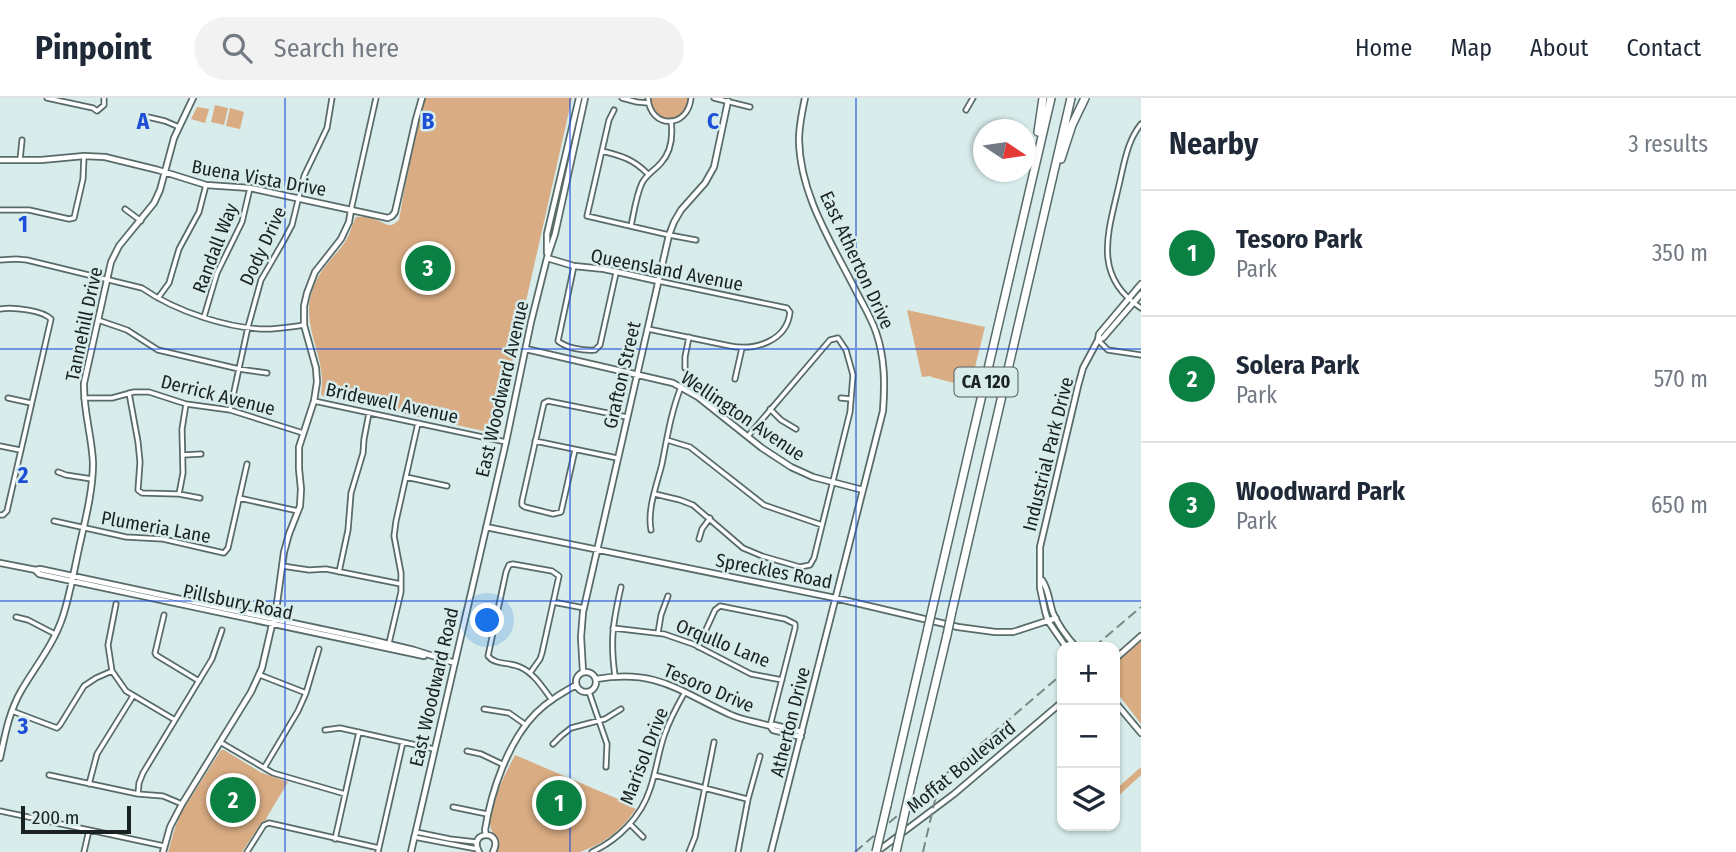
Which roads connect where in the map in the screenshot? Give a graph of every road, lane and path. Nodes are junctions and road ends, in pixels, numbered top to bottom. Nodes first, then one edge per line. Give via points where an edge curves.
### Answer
1 (47, 98) edge
2 (104, 98) edge
3 (193, 98) edge
4 (332, 98) edge
5 (376, 98) edge
6 (422, 98) edge
7 (579, 98) edge
8 (585, 98) edge
9 (622, 98) edge
10 (691, 98) edge
11 (714, 98) edge
12 (805, 98) edge
13 (973, 98) edge
14 (1043, 98) edge
15 (1051, 98) edge
16 (1071, 98) edge
17 (1085, 98) edge
18 (648, 100) edge
19 (728, 100) edge
20 (750, 107) dead end
21 (614, 110) dead end
22 (966, 110) dead end
23 (148, 117) dead end
24 (671, 121) junction
25 (1141, 124) edge
26 (179, 127) junction
27 (22, 140) dead end
28 (602, 151) junction
29 (1038, 155) junction
30 (84, 156) junction
31 (0, 160) edge
32 (20, 160) junction
33 (164, 172) junction
34 (648, 174) junction
35 (206, 186) junction
36 (1051, 186) junction
37 (250, 188) junction
38 (299, 198) junction
39 (125, 209) dead end
40 (0, 210) edge
41 (351, 210) junction
42 (141, 221) junction
43 (631, 226) junction
44 (669, 235) junction
45 (696, 240) dead end
46 (547, 258) junction
47 (0, 260) edge
48 (574, 266) junction
49 (616, 273) junction
50 (107, 279) junction
51 (658, 281) junction
52 (1141, 284) edge
53 (1141, 294) edge
54 (158, 298) junction
55 (1131, 301) junction
56 (1141, 308) edge
57 (0, 309) edge
58 (204, 317) junction
59 (98, 320) junction
60 (304, 325) junction
61 (248, 327) junction
62 (648, 329) junction
63 (689, 337) junction
64 (1098, 340) junction
65 (742, 348) junction
66 (526, 349) junction
67 (1141, 355) edge
68 (685, 368) dead end
69 (239, 369) junction
70 (267, 373) dead end
71 (636, 375) junction
72 (735, 379) dead end
73 (681, 387) junction
74 (129, 393) junction
75 (8, 398) dead end
76 (83, 398) junction
77 (841, 398) dead end
78 (851, 399) junction
79 (314, 401) junction
80 (31, 403) junction
81 (186, 404) junction
82 (770, 409) junction
83 (230, 410) junction
84 (369, 413) junction
85 (627, 417) junction
86 (418, 423) junction
87 (796, 429) dead end
88 (303, 433) junction
89 (747, 436) junction
90 (667, 440) junction
91 (535, 441) junction
92 (506, 442) junction
93 (0, 446) edge
94 (20, 450) junction
95 (575, 450) junction
96 (201, 454) dead end
97 (183, 455) junction
98 (617, 458) junction
99 (247, 464) dead end
100 (58, 472) dead end
101 (406, 477) junction
102 (92, 479) junction
103 (832, 483) junction
104 (447, 486) dead end
105 (863, 490) junction
106 (179, 494) junction
107 (655, 494) junction
108 (201, 498) dead end
109 (239, 498) junction
110 (298, 511) junction
111 (3, 514) edge
112 (710, 518) junction
113 (54, 521) dead end
114 (822, 525) junction
115 (83, 527) junction
116 (486, 527) junction
117 (651, 530) dead end
118 (699, 539) dead end
119 (597, 550) junction
120 (0, 563) edge
121 (282, 566) junction
122 (339, 572) junction
123 (72, 578) junction
124 (1041, 579) junction
125 (401, 584) junction
126 (621, 587) dead end
127 (668, 596) dead end
128 (835, 598) junction
129 (554, 601) junction
130 (116, 604) dead end
131 (584, 608) junction
132 (164, 615) dead end
133 (16, 617) dead end
134 (1056, 618) junction
135 (273, 621) junction
136 (1048, 621) junction
137 (612, 628) junction
138 (222, 630) dead end
139 (658, 633) junction
140 (55, 634) junction
141 (1141, 636) edge
142 (1063, 642) edge
143 (1073, 642) edge
144 (389, 647) junction
145 (698, 647) junction
146 (319, 649) dead end
147 (1120, 655) edge
148 (455, 663) junction
149 (112, 671) junction
150 (583, 672) junction
151 (530, 673) junction
152 (260, 675) junction
153 (615, 676) junction
154 (596, 679) junction
155 (199, 681) junction
156 (782, 681) junction
157 (576, 685) junction
158 (589, 692) junction
159 (685, 692) junction
160 (306, 693) junction
161 (133, 696) junction
162 (552, 700) junction
163 (1058, 705) edge
164 (1118, 705) edge
165 (484, 709) dead end
166 (621, 709) dead end
167 (12, 711) junction
168 (175, 720) junction
169 (599, 721) junction
170 (526, 725) junction
171 (770, 726) junction
172 (324, 730) dead end
173 (359, 732) junction
174 (1141, 733) edge
175 (801, 735) junction
176 (220, 742) junction
177 (403, 742) junction
178 (714, 742) dead end
179 (553, 744) dead end
180 (434, 749) junction
181 (467, 751) dead end
182 (760, 756) dead end
183 (0, 758) edge
184 (504, 765) junction
185 (606, 767) dead end
186 (264, 768) junction
187 (49, 775) dead end
188 (654, 775) junction
189 (89, 784) junction
190 (704, 788) junction
191 (138, 794) junction
192 (345, 794) junction
193 (748, 799) junction
194 (182, 804) junction
195 (453, 807) dead end
196 (0, 811) edge
197 (487, 814) junction
198 (630, 824) junction
199 (89, 830) junction
200 (415, 834) junction
201 (485, 835) junction
202 (643, 837) dead end
203 (335, 839) junction
204 (476, 842) junction
205 (163, 849) edge
206 (379, 850) edge
207 (478, 851) edge
208 (84, 852) edge
209 (247, 852) edge
210 (411, 852) edge
211 (493, 852) edge
212 (592, 852) edge
213 (689, 852) edge
214 (738, 852) edge
215 (771, 852) edge
216 (876, 852) edge
217 (896, 852) edge

1 - 2 street via 97,111
3 - 26 street, Tannehill Drive
4 - 38 street, Dody Drive via 327,128 304,176
5 - 41 street
6 - 41 street, Buena Vista Drive via 394,214 388,218
7 - 46 street, East Woodward Avenue via 547,234
8 - 46 street, East Woodward Avenue
9 - 18 street
10 - 24 street via 685,114
11 - 19 street
12 - 105 street, East Atherton Drive via 799,141 804,176 815,211 876,330 882,354 883,411
13 - 22 street
14 - 29 highway
15 - 29 highway, CA 120
16 - 36 highway, CA 120
17 - 36 highway
18 - 24 street via 654,115
19 - 20 street
19 - 44 street, Grafton Street via 714,167 681,210
21 - 28 street
23 - 26 street
24 - 34 street via 669,149
25 - 55 street via 1130,140 1106,244 1110,271
26 - 33 street, Tannehill Drive
27 - 32 street
28 - 34 street via 625,157
28 - 43 street via 587,216
29 - 216 highway, CA 120, bridge
30 - 32 street, Buena Vista Drive
30 - 33 street, Buena Vista Drive
30 - 40 street via 72,219 29,210
31 - 32 street, Buena Vista Drive
33 - 35 street, Buena Vista Drive
33 - 42 street, Tannehill Drive via 157,197
34 - 43 street
35 - 37 street, Buena Vista Drive
35 - 54 street via 199,212 178,249 169,283
36 - 217 highway, CA 120, bridge
37 - 38 street, Buena Vista Drive
37 - 58 street, Randall Way via 242,222 217,273
38 - 41 street, Buena Vista Drive
38 - 61 street, Dody Drive via 288,234 261,279
39 - 42 street
41 - 60 street via 341,239 311,281
42 - 50 street, Tannehill Drive via 118,246
43 - 44 street
44 - 45 street
44 - 51 street, Grafton Street
46 - 48 street, Queensland Avenue
46 - 66 street, East Woodward Avenue
47 - 50 street via 27,260
48 - 49 street, Queensland Avenue
48 - 49 street via 558,341 591,351 600,345
49 - 51 street, Queensland Avenue
50 - 54 street via 142,288
50 - 59 street, Tannehill Drive
51 - 62 street, Grafton Street
51 - 65 street, Queensland Avenue via 788,309 790,316 778,335 758,347
52 - 55 street, Industrial Park Drive
53 - 55 street, Industrial Park Drive
54 - 58 street
55 - 56 street
55 - 64 street, Industrial Park Drive
57 - 80 street via 50,317
58 - 61 street
59 - 69 street via 127,330 158,350
59 - 76 street, Tannehill Drive
60 - 61 street
60 - 79 street via 316,368
61 - 69 street, Dody Drive
62 - 63 street
62 - 71 street, Grafton Street
63 - 65 street
63 - 68 street
64 - 67 street via 1108,350
64 - 124 street, Industrial Park Drive via 1083,368 1053,489 1040,547
65 - 72 street
66 - 71 street, Wellington Avenue
66 - 92 street, East Woodward Avenue
69 - 70 street
69 - 83 street, Dody Drive
71 - 73 street, Wellington Avenue
71 - 85 street, Grafton Street
73 - 89 street, Wellington Avenue
73 - 90 street
74 - 76 street, Derrick Avenue
74 - 81 street, Derrick Avenue via 149,392
74 - 106 street via 140,462 138,490
75 - 80 street
76 - 102 street, Tannehill Drive
77 - 78 street
78 - 82 street via 850,359 838,338 830,340
78 - 103 street
79 - 84 street, Bridewell Avenue
79 - 88 street
80 - 94 street
81 - 83 street, Derrick Avenue
81 - 97 street
82 - 87 street
82 - 89 street
83 - 88 street, Derrick Avenue
84 - 86 street, Bridewell Avenue
84 - 122 street
85 - 91 street via 548,401
85 - 98 street, Grafton Street
86 - 92 street, Bridewell Avenue
86 - 101 street
88 - 110 street
89 - 103 street, Wellington Avenue via 791,467
90 - 107 street
90 - 114 street via 690,447 764,505
91 - 95 street
91 - 95 street via 522,505 533,510 563,511
92 - 116 street, East Woodward Avenue
93 - 94 street
94 - 111 street
95 - 98 street
96 - 97 street
97 - 106 street
98 - 119 street, Grafton Street
99 - 109 street
100 - 102 street
101 - 104 street
101 - 125 street via 394,536
102 - 115 street, Tannehill Drive
103 - 105 street, Wellington Avenue
103 - 114 street
105 - 128 street, East Atherton Drive
106 - 108 street
107 - 112 street via 690,503
107 - 117 street
109 - 110 street
109 - 115 street, Plumeria Lane via 224,553
110 - 121 street
112 - 114 street via 743,548 800,567 810,565 814,558
112 - 118 street
113 - 115 street, Plumeria Lane
115 - 123 street, Tannehill Drive
116 - 119 street, Spreckles Road
116 - 148 street, East Woodward Road
119 - 128 street, Spreckles Road
119 - 131 street, Grafton Street
120 - 123 street, Pillsbury Road
121 - 122 street
121 - 135 street
122 - 125 street
123 - 135 street, Pillsbury Road
123 - 140 street, Tannehill Drive
124 - 134 street, Industrial Park Drive
124 - 136 street, Industrial Park Drive
125 - 144 street
126 - 137 street
127 - 139 street
128 - 136 street, Spreckles Road via 995,632 1013,632
128 - 175 street, Atherton Drive
129 - 131 street
129 - 151 street via 542,653
129 - 151 street via 556,573 509,565 489,658
130 - 149 street via 108,645
131 - 150 street, Grafton Street
132 - 155 street via 156,655
133 - 140 street
134 - 136 street, Spreckles Road
134 - 143 street, Industrial Park Drive
135 - 144 street, Pillsbury Road
135 - 152 street
136 - 142 street, Industrial Park Drive
137 - 139 street, Orqullo Lane
137 - 153 street
138 - 155 street
139 - 145 street, Orqullo Lane
140 - 167 street, Tannehill Drive
141 - 147 street
144 - 148 street, Pillsbury Road
145 - 156 street, Orqullo Lane via 751,674
145 - 156 street via 717,607 785,619 795,628
146 - 160 street
148 - 180 street, East Woodward Road
149 - 161 street
149 - 167 street via 84,685 57,728
150 - 154 street
150 - 157 street
151 - 162 street
152 - 160 street
152 - 176 street
153 - 154 street, Tesoro Drive
153 - 159 street, Tesoro Drive via 647,678
154 - 158 street
155 - 168 street
156 - 171 street
157 - 158 street
157 - 162 street
158 - 169 street
159 - 171 street, Tesoro Drive via 732,716
159 - 188 street, Marisol Drive via 664,736
160 - 186 street
161 - 168 street
161 - 189 street via 97,754
162 - 170 street
163 - 216 street, Moffat Boulevard via 954,794
164 - 174 street
165 - 170 street via 509,713
166 - 169 street
167 - 183 street, Tannehill Drive
168 - 191 street via 143,773
169 - 179 street via 580,724
169 - 185 street via 607,744
170 - 184 street
171 - 175 street, Tesoro Drive
172 - 173 street
173 - 177 street
173 - 192 street
175 - 215 street, Atherton Drive
176 - 186 street
176 - 194 street
177 - 180 street
177 - 206 street
178 - 190 street
180 - 200 street, East Woodward Road
181 - 184 street
182 - 193 street
184 - 197 street
186 - 192 street
187 - 189 street
188 - 190 street
188 - 198 street, Marisol Drive via 646,801
189 - 191 street
190 - 193 street
190 - 213 street
191 - 194 street via 163,796
192 - 203 street
193 - 214 street
194 - 205 street
195 - 197 street
196 - 199 street
197 - 201 street
198 - 202 street
198 - 212 street, Marisol Drive
199 - 205 street
199 - 208 street
200 - 204 street
200 - 207 street
200 - 210 street, East Woodward Road
201 - 204 street
201 - 211 street via 496,842
203 - 206 street
203 - 209 street via 269,823
204 - 207 street

